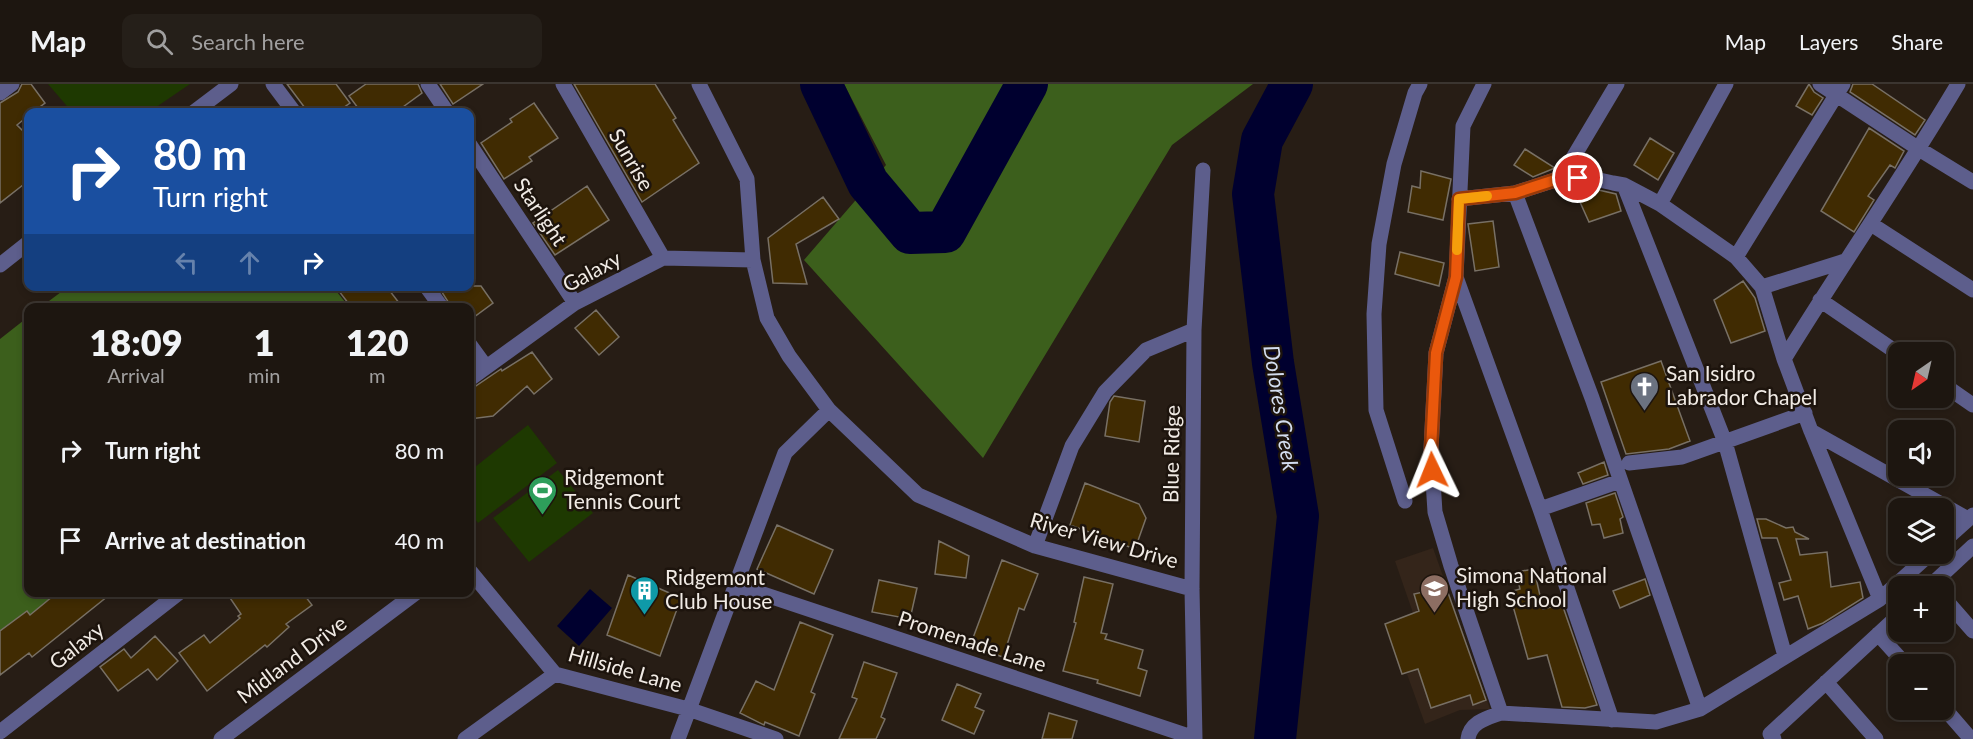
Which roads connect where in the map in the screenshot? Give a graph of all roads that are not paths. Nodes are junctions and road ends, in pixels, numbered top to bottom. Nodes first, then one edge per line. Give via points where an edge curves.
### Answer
1 (12, 84) edge
2 (231, 84) edge
3 (273, 84) edge
4 (428, 84) edge
5 (563, 84) edge
6 (699, 84) edge
7 (1420, 84) edge
8 (1484, 84) edge
9 (1617, 84) edge
10 (1726, 84) edge
11 (1820, 84) edge
12 (1958, 84) edge
13 (1840, 89) edge
14 (0, 93) edge
15 (199, 108) edge
16 (291, 108) edge
17 (444, 108) edge
18 (1919, 149) junction
19 (474, 152) edge
20 (1203, 170) dead end
21 (1561, 178) junction
22 (1973, 182) edge
23 (1624, 185) junction
24 (1515, 193) junction
25 (1459, 199) junction
26 (1660, 204) junction
27 (1871, 224) junction
28 (24, 246) edge
29 (1736, 257) junction
30 (663, 258) junction
31 (753, 260) junction
32 (1845, 261) junction
33 (0, 265) edge
34 (1456, 277) junction
35 (1762, 287) junction
36 (1973, 290) edge
37 (1820, 300) junction
38 (575, 303) junction
39 (1194, 330) junction
40 (1888, 346) edge
41 (474, 350) edge
42 (1784, 358) junction
43 (486, 367) junction
44 (474, 376) edge
45 (1954, 392) edge
46 (1973, 405) edge
47 (829, 410) junction
48 (1805, 413) junction
49 (1811, 431) junction
50 (1725, 442) junction
51 (1629, 463) dead end
52 (1620, 481) junction
53 (1405, 501) dead end
54 (1540, 509) junction
55 (1971, 517) edge
56 (1954, 532) edge
57 (1035, 546) junction
58 (1973, 546) edge
59 (1919, 564) edge
60 (474, 576) edge
61 (1942, 576) edge
62 (736, 585) junction
63 (1191, 589) junction
64 (174, 597) edge
65 (410, 597) edge
66 (1880, 599) junction
67 (1954, 609) edge
68 (1888, 625) edge
69 (1973, 631) edge
70 (1878, 634) junction
71 (1896, 654) edge
72 (1785, 656) junction
73 (555, 674) junction
74 (1826, 682) junction
75 (688, 709) junction
76 (1700, 709) junction
77 (1501, 713) junction
78 (1954, 719) edge
79 (1612, 720) junction
80 (0, 732) edge
81 (1772, 737) edge
82 (221, 739) edge
83 (465, 739) edge
84 (678, 739) edge
85 (776, 739) edge
86 (1195, 739) edge
87 (1468, 739) edge
88 (1876, 739) edge
89 (1971, 739) edge

1 - 14 street
2 - 15 street
3 - 16 street
4 - 17 street
5 - 30 street, Sunrise
6 - 31 street, River View Drive via 747,179
7 - 53 street via 1394,164 1379,244 1374,314 1376,410
8 - 25 street via 1463,126
9 - 21 street
10 - 26 street
11 - 13 street
12 - 18 street
13 - 18 street
13 - 29 street
18 - 22 street
18 - 27 street
19 - 38 street, Starlight
20 - 39 street, Blue Ridge
21 - 23 street
21 - 24 street
23 - 26 street
23 - 50 street
24 - 25 street
24 - 52 street
25 - 34 street
26 - 29 street
27 - 32 street
27 - 36 street
28 - 33 street
29 - 35 street
30 - 31 street, Galaxy
30 - 38 street, Galaxy
31 - 47 street, River View Drive via 767,318
32 - 35 street
32 - 37 street
34 - 54 street
34 - 77 street via 1436,353 1431,449 1435,512
35 - 42 street
37 - 40 street
37 - 42 street
38 - 43 street, Galaxy
39 - 57 street via 1146,350 1105,392 1072,446
39 - 63 street, Blue Ridge
41 - 43 street
42 - 48 street
43 - 44 street, Galaxy
45 - 46 street
47 - 57 street, River View Drive via 918,495
47 - 62 street via 785,453
48 - 49 street
48 - 50 street
49 - 55 street
49 - 66 street
50 - 51 street via 1682,457
50 - 72 street
52 - 54 street
52 - 76 street
54 - 79 street
55 - 56 street
57 - 63 street, River View Drive
58 - 61 street
59 - 66 street
60 - 73 street, Hillside Lane
62 - 75 street
62 - 86 street, Promenade Lane
63 - 86 street, Blue Ridge
64 - 80 street, Galaxy
65 - 82 street, Midland Drive
66 - 72 street
67 - 69 street
68 - 70 street
70 - 71 street
70 - 74 street
72 - 76 street
73 - 75 street, Hillside Lane
73 - 83 street
74 - 81 street
74 - 88 street
75 - 84 street
75 - 85 street, Hillside Lane
76 - 79 street via 1656,722
77 - 79 street
77 - 87 street via 1480,720
78 - 89 street

